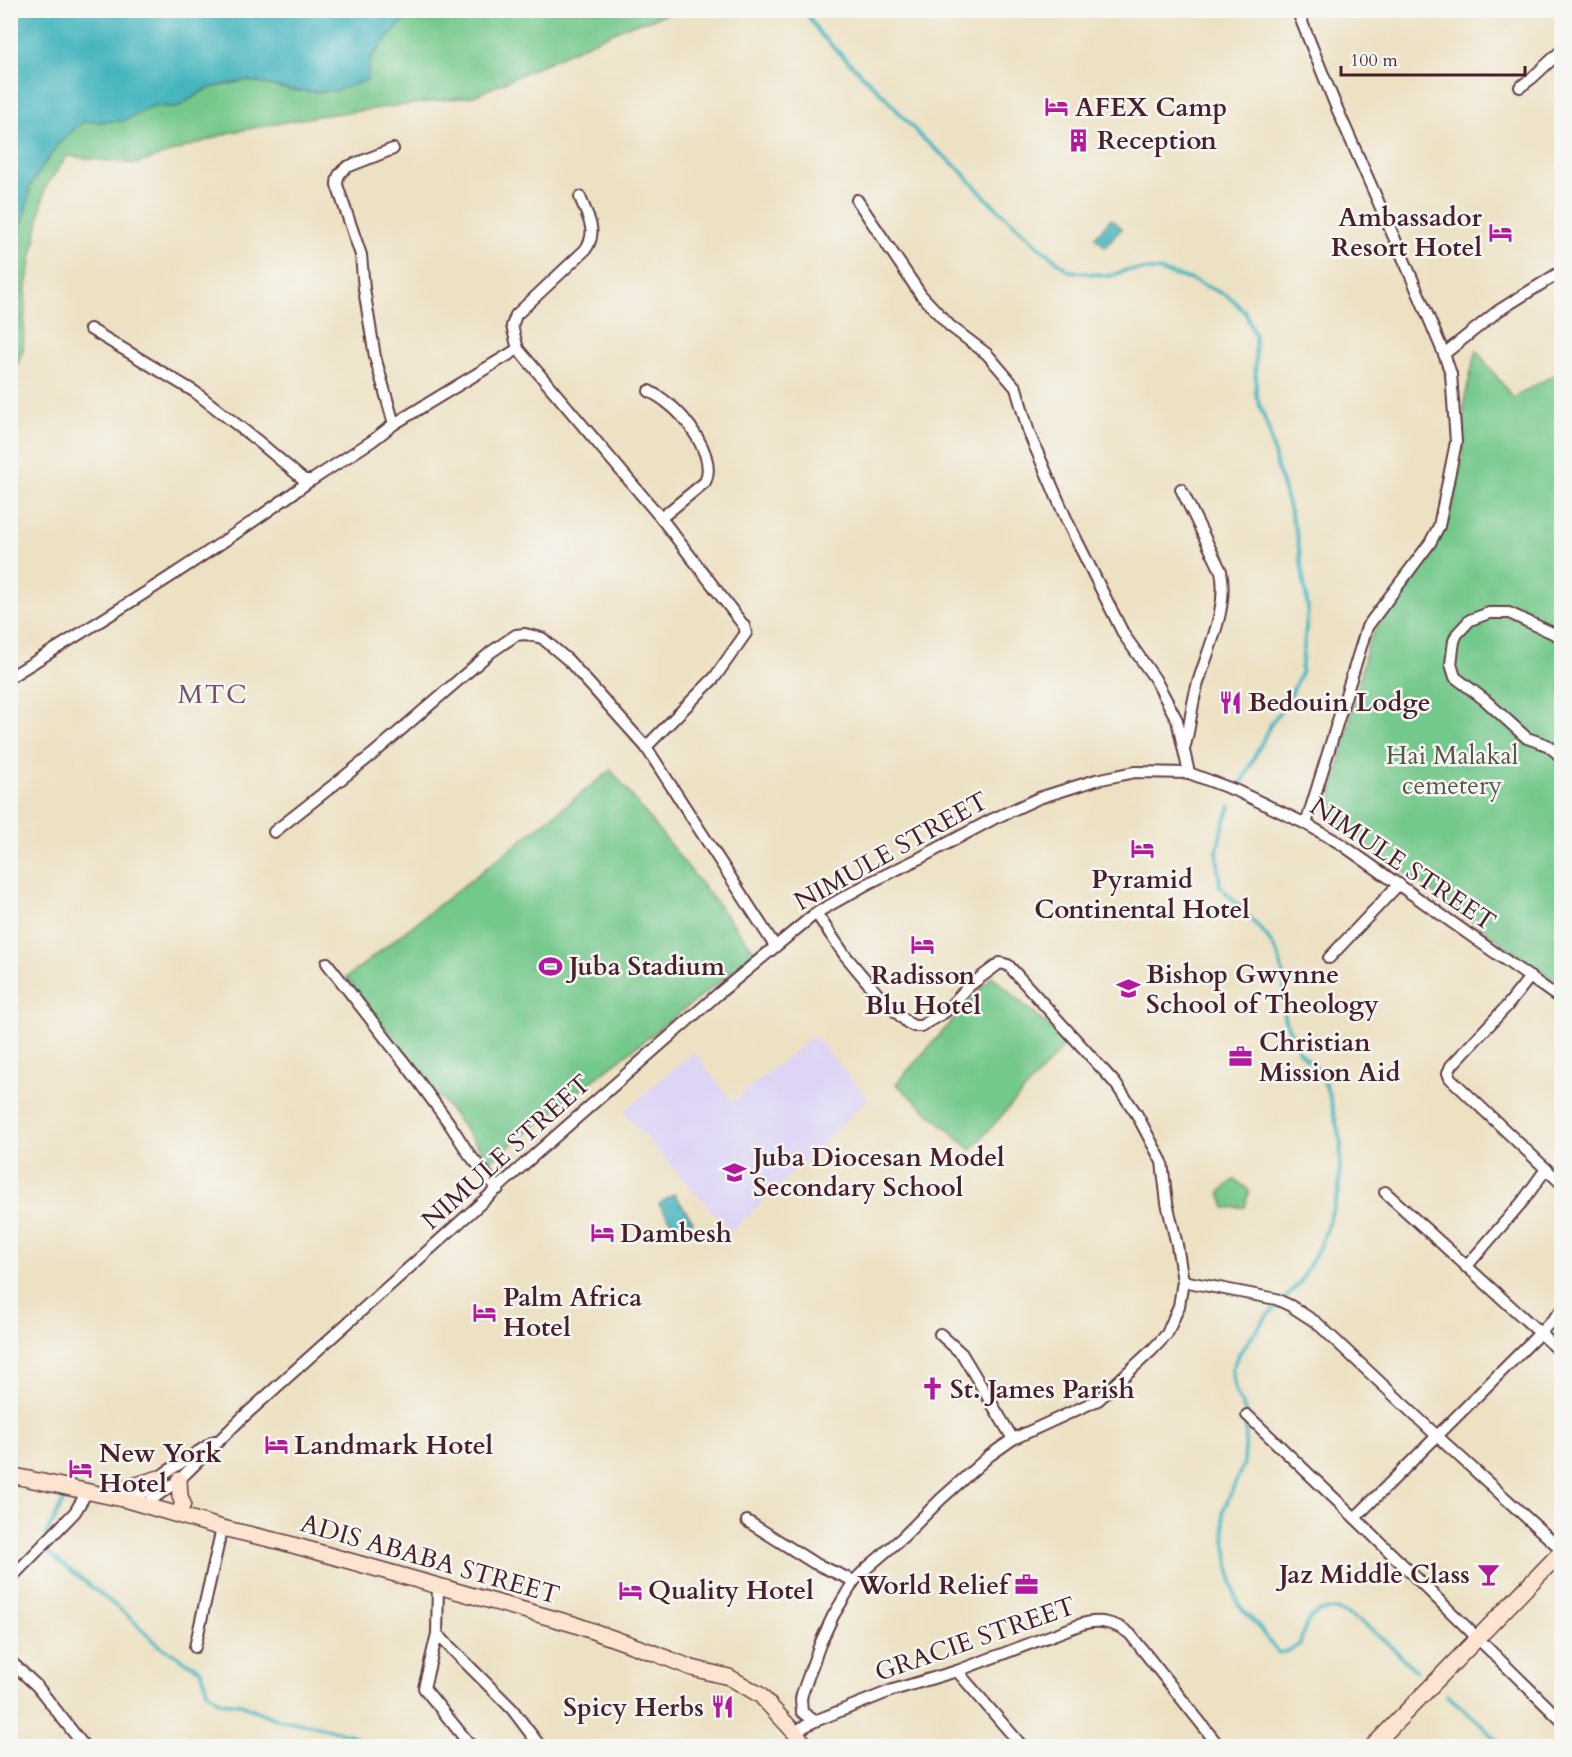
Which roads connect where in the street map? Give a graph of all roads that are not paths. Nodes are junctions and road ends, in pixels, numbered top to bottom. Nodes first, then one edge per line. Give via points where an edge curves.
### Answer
1 (1297, 10) edge
2 (1562, 50) edge
3 (1520, 87) dead end
4 (393, 149) dead end
5 (580, 197) dead end
6 (857, 200) dead end
7 (1562, 271) edge
8 (90, 329) dead end
9 (519, 349) junction
10 (1444, 354) junction
11 (649, 391) dead end
12 (394, 424) junction
13 (312, 480) junction
14 (1181, 489) dead end
15 (661, 518) junction
16 (1557, 635) dead end
17 (10, 677) edge
18 (646, 747) junction
19 (1184, 749) junction
20 (1562, 759) edge
21 (1189, 773) junction
22 (1306, 824) junction
23 (274, 832) dead end
24 (1399, 884) junction
25 (816, 913) junction
26 (775, 946) junction
27 (1329, 958) dead end
28 (327, 963) dead end
29 (1530, 977) junction
30 (1562, 1000) edge
31 (1546, 1169) junction
32 (1562, 1184) edge
33 (498, 1189) junction
34 (1385, 1192) dead end
35 (1466, 1267) junction
36 (1183, 1281) junction
37 (10, 1283) edge
38 (10, 1289) edge
39 (1562, 1310) edge
40 (1540, 1333) junction
41 (940, 1334) dead end
42 (1562, 1353) edge
43 (1247, 1415) dead end
44 (1437, 1436) junction
45 (220, 1439) junction
46 (1013, 1439) junction
47 (10, 1475) edge
48 (159, 1478) junction
49 (179, 1480) junction
50 (94, 1494) junction
51 (127, 1500) junction
52 (144, 1505) junction
53 (178, 1514) junction
54 (1355, 1518) junction
55 (747, 1521) dead end
56 (222, 1528) junction
57 (1562, 1550) edge
58 (10, 1579) edge
59 (854, 1581) junction
60 (438, 1587) junction
61 (436, 1634) junction
62 (1477, 1639) junction
63 (195, 1647) dead end
64 (10, 1661) edge
65 (957, 1671) junction
66 (815, 1721) junction
67 (1562, 1721) edge
68 (794, 1732) junction
69 (1213, 1744) edge
70 (84, 1746) edge
71 (471, 1746) edge
72 (540, 1746) edge
73 (807, 1746) edge
74 (1022, 1746) edge
75 (1373, 1746) edge

1 - 10 street
2 - 3 street
4 - 12 street via 347,167 337,178 337,185 361,255 375,357
5 - 9 street via 592,238 585,250 516,315 512,326
6 - 19 street via 921,295 950,326 987,354 1016,388 1029,433 1068,523 1124,635 1155,679 1177,720
7 - 10 street via 1498,312
8 - 13 street via 195,392 298,476
9 - 12 street
9 - 15 street
10 - 22 street via 1451,374 1456,442 1439,526 1366,627
11 - 15 street via 686,421 708,463 705,482
12 - 13 street
13 - 17 street via 86,632
14 - 19 street via 1224,584
15 - 18 street via 746,633 715,677
16 - 20 street via 1509,613 1489,613 1470,620 1456,634 1451,664 1455,677 1527,738 1547,745
18 - 23 street via 542,638 516,635
18 - 26 street
19 - 21 street
21 - 22 street, NIMULE STREET via 1238,791
21 - 25 street, NIMULE STREET via 1135,772 1039,798
22 - 24 street, NIMULE STREET
24 - 27 street
24 - 29 street, NIMULE STREET
25 - 26 street, NIMULE STREET
25 - 36 street via 879,996 914,1026 945,1012 969,986 1000,963 1008,965 1115,1083 1136,1113 1162,1162
26 - 33 street, NIMULE STREET
28 - 33 street
29 - 30 street, NIMULE STREET
29 - 31 street via 1448,1073
31 - 32 street
31 - 35 street
33 - 45 street, NIMULE STREET
34 - 35 street
35 - 40 street
36 - 44 street via 1276,1299 1291,1306 1317,1323
36 - 46 street via 1179,1306 1167,1334 1116,1385 1098,1400
37 - 38 street
39 - 40 street
40 - 42 street
40 - 44 street
41 - 46 street via 962,1354
43 - 54 street
44 - 54 street
44 - 57 street
45 - 48 street, NIMULE STREET
45 - 49 street, NIMULE STREET
46 - 59 street via 989,1456
47 - 50 street, ADIS ABABA STREET
48 - 50 street via 124,1490
48 - 51 street, NIMULE STREET via 145,1492
49 - 52 street, NIMULE STREET
49 - 53 street via 183,1504
50 - 51 street, ADIS ABABA STREET
50 - 58 street
51 - 52 street, ADIS ABABA STREET
52 - 53 street, ADIS ABABA STREET
53 - 56 street, ADIS ABABA STREET
54 - 62 street
55 - 59 street via 814,1563
56 - 60 street, ADIS ABABA STREET
56 - 63 street
57 - 62 street
59 - 66 street via 832,1616 802,1694 802,1712
60 - 61 street
60 - 68 street, ADIS ABABA STREET via 573,1624 692,1668 729,1677 760,1695
61 - 71 street via 424,1688
61 - 72 street via 512,1709
62 - 67 street
62 - 75 street
64 - 70 street via 37,1686
65 - 66 street, GRACIE STREET via 893,1690
65 - 69 street, GRACIE STREET via 1088,1622 1112,1623 1130,1634
65 - 74 street
66 - 68 street, GRACIE STREET
68 - 73 street, ADIS ABABA STREET

